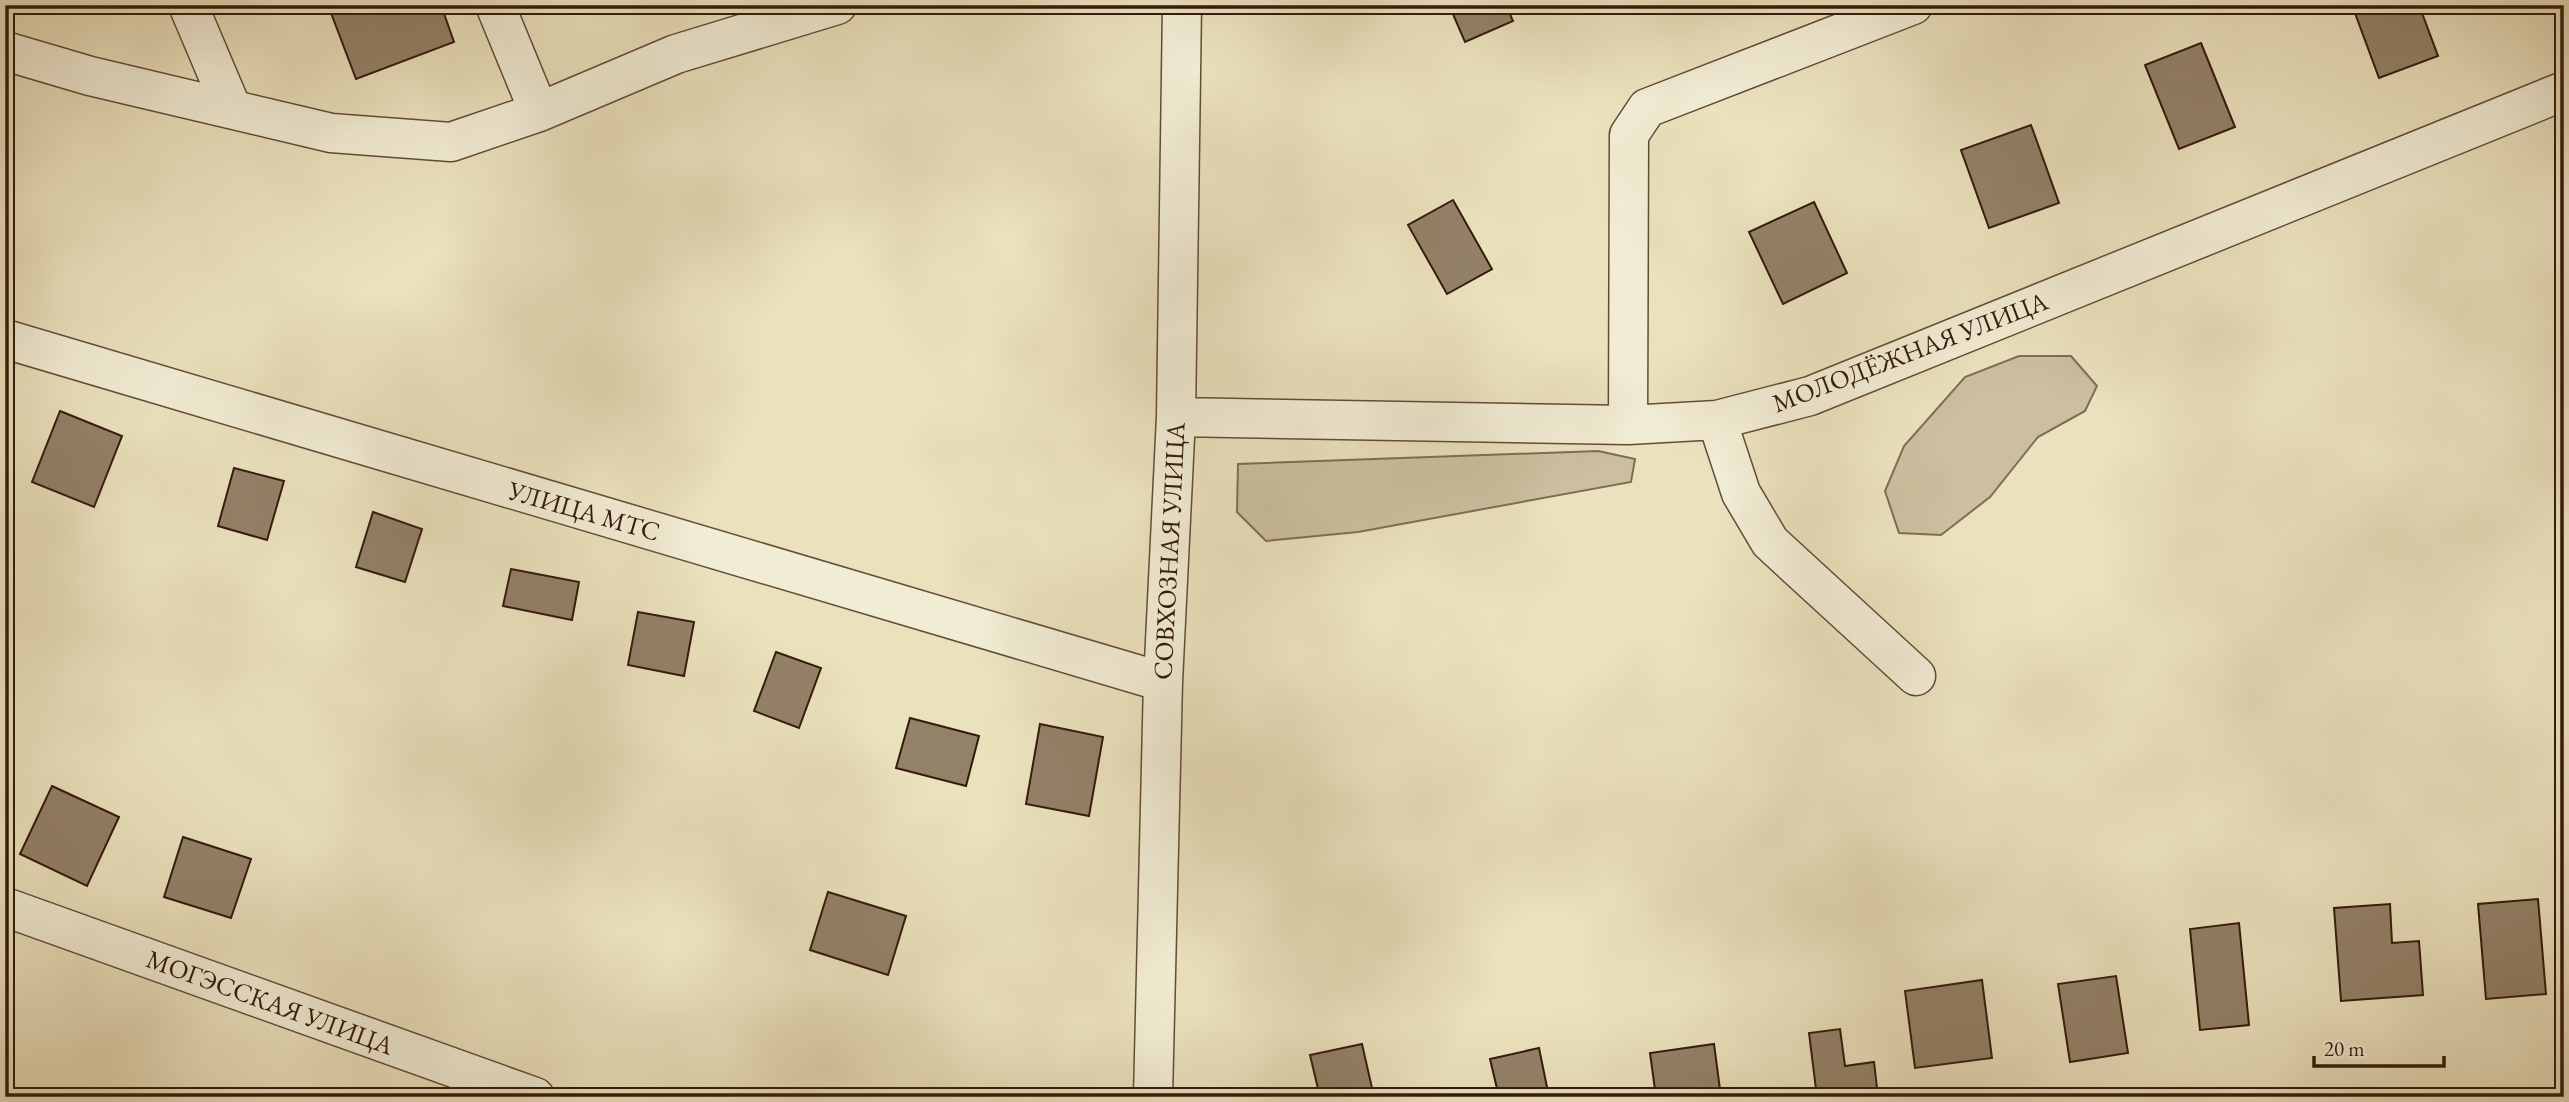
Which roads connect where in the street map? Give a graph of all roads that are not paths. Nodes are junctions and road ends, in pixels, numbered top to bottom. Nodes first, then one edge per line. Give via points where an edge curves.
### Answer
1 (188, 5) edge
2 (495, 5) edge
3 (836, 5) edge
4 (1182, 5) edge
5 (1913, 5) edge
6 (5, 51) edge
7 (2564, 91) edge
8 (232, 110) junction
9 (539, 112) junction
10 (5, 339) edge
11 (1176, 417) junction
12 (1717, 421) junction
13 (1628, 425) junction
14 (1916, 676) dead end
15 (1163, 682) junction
16 (5, 907) edge
17 (536, 1097) edge
18 (1153, 1097) edge

1 - 8 street
2 - 9 street
3 - 9 street via 676,54
4 - 11 street, СОВХОЗНАЯ УЛИЦА
5 - 13 street via 1647,108 1629,135
6 - 8 street
7 - 12 street, МОЛОДЁЖНАЯ УЛИЦА via 1810,396
8 - 9 street via 331,133 451,142
10 - 15 street, УЛИЦА МТС
11 - 13 street, МОЛОДЁЖНАЯ УЛИЦА
11 - 15 street, СОВХОЗНАЯ УЛИЦА
12 - 13 street, МОЛОДЁЖНАЯ УЛИЦА
12 - 14 street via 1741,493 1770,542
15 - 18 street, СОВХОЗНАЯ УЛИЦА
16 - 17 street, МОГЭССКАЯ УЛИЦА

